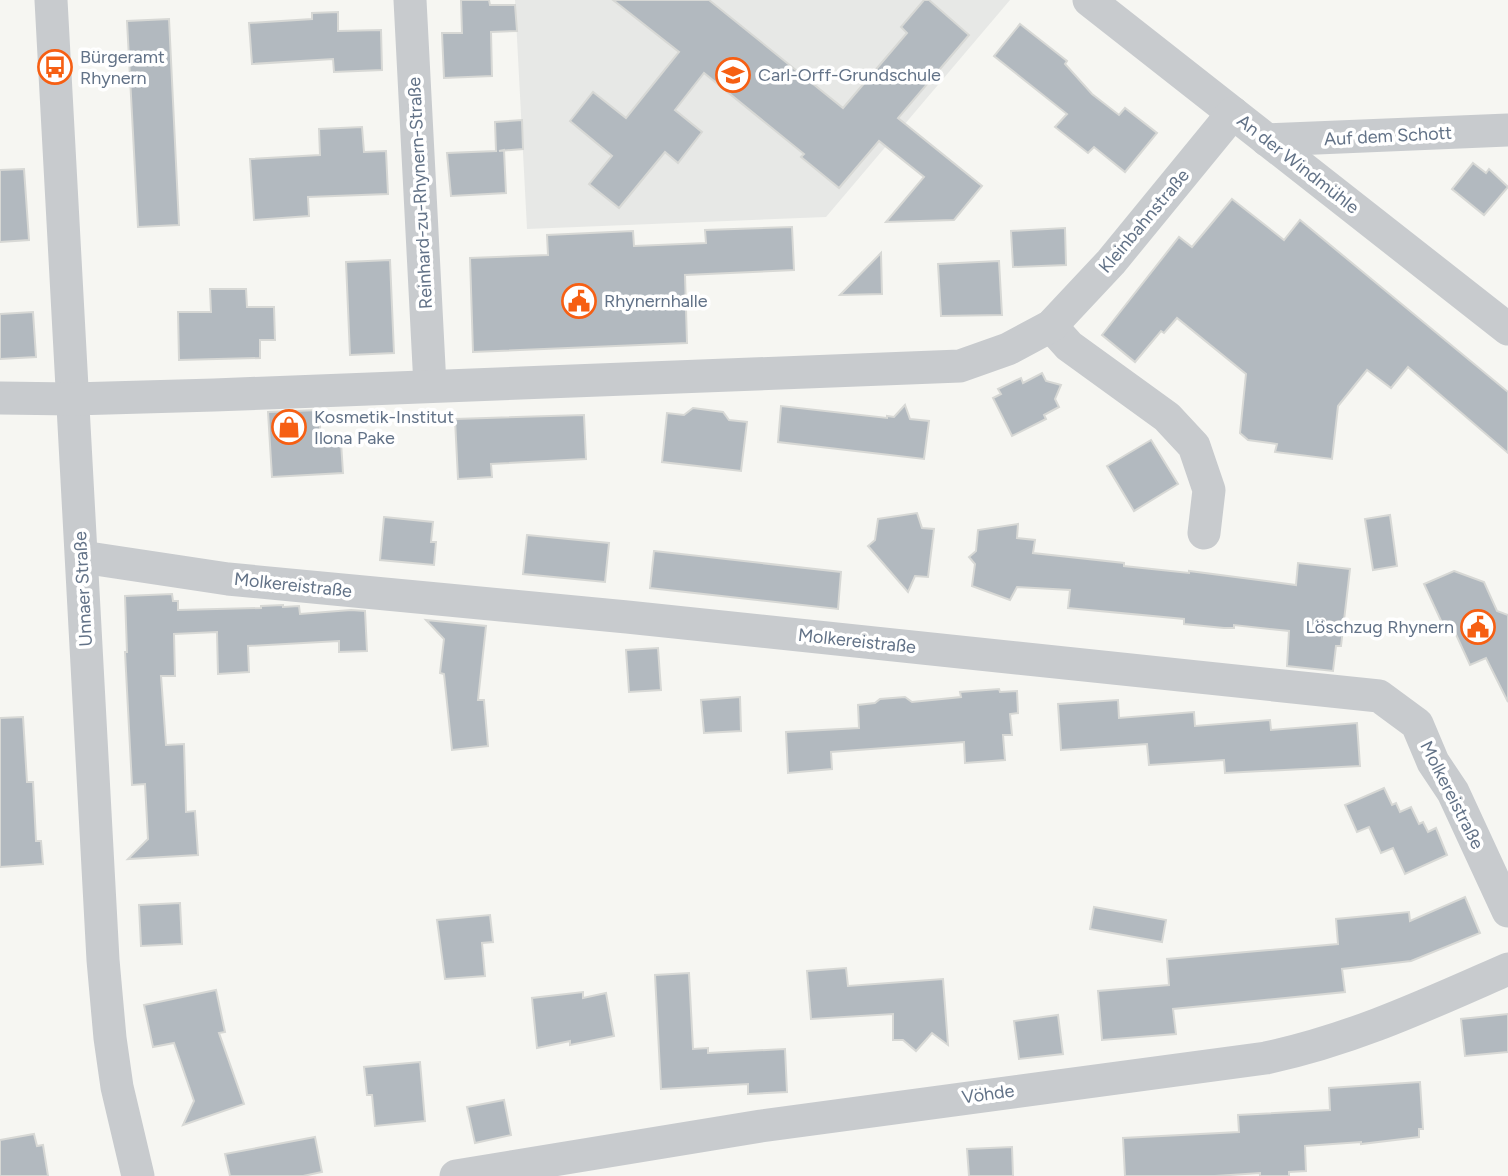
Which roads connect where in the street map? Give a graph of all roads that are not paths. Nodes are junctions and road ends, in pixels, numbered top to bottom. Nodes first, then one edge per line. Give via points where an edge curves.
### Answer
1 (51, 0) edge
2 (410, 0) edge
3 (1089, 0) edge
4 (1233, 113) junction
5 (1508, 130) edge
6 (1267, 140) junction
7 (1051, 326) junction
8 (1508, 329) edge
9 (430, 386) junction
10 (0, 398) edge
11 (73, 399) junction
12 (1203, 533) dead end
13 (82, 558) junction
14 (1508, 911) edge
15 (1508, 969) edge
16 (138, 1176) edge
17 (456, 1176) edge

1 - 11 street, Unnaer Straße
2 - 9 street, Reinhard-zu-Rhynern-Straße
3 - 4 street, An der Windmühle
4 - 6 street, An der Windmühle
4 - 7 street, Kleinbahnstraße via 1111,262
5 - 6 street, Auf dem Schott
6 - 8 street, An der Windmühle
7 - 9 street, Kleinbahnstraße via 1008,349 960,366
7 - 12 street via 1069,346 1167,416 1194,446 1209,490
9 - 11 street, Kleinbahnstraße
10 - 11 street, Kleinbahnstraße
11 - 13 street, Unnaer Straße
13 - 14 street, Molkereistraße via 228,579 1379,696 1417,724
13 - 16 street, Unnaer Straße via 110,1038
15 - 17 street, Vöhde via 1377,1026 1266,1058 761,1126

